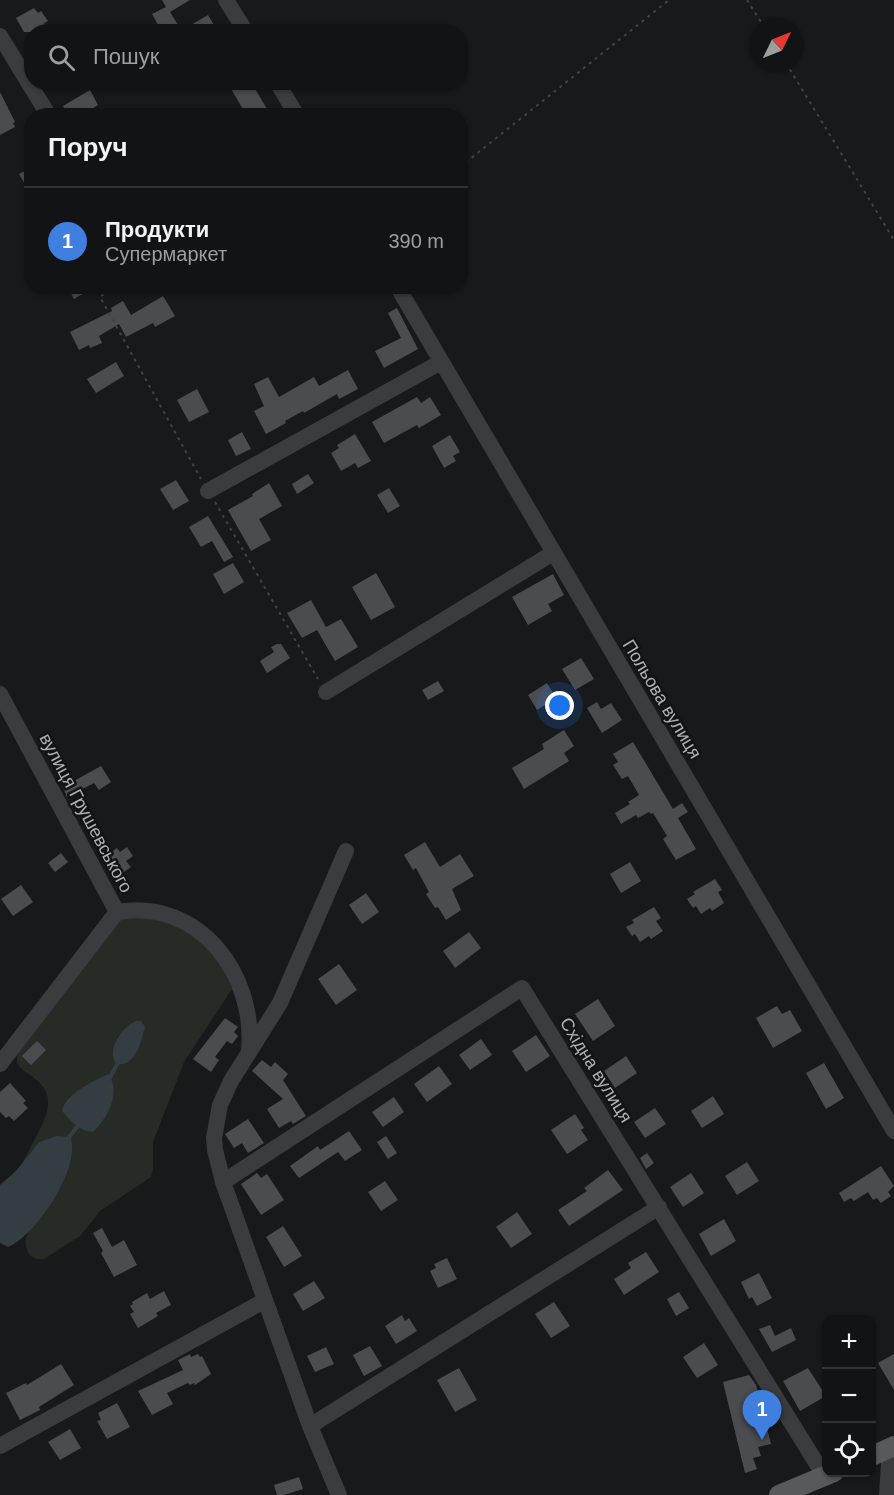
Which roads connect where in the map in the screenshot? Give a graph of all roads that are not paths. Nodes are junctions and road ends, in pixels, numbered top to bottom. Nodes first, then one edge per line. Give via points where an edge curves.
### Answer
1 (226, 0) edge
2 (241, 24) edge
3 (0, 36) edge
4 (24, 75) edge
5 (33, 90) edge
6 (282, 90) edge
7 (44, 108) edge
8 (292, 108) edge
9 (402, 294) edge
10 (441, 362) junction
11 (208, 491) dead end
12 (553, 554) junction
13 (326, 692) dead end
14 (0, 694) edge
15 (346, 851) dead end
16 (117, 912) junction
17 (249, 1052) junction
18 (0, 1064) edge
19 (894, 1131) edge
20 (223, 1182) junction
21 (659, 1208) junction
22 (264, 1300) junction
23 (310, 1426) junction
24 (0, 1446) edge
25 (892, 1447) edge
26 (876, 1454) edge
27 (822, 1463) edge
28 (825, 1477) edge
29 (339, 1495) edge
30 (779, 1495) edge
31 (887, 1495) edge

1 - 2 street
3 - 4 street
5 - 7 street
6 - 8 street
9 - 10 street, Польова вулиця
10 - 11 street
10 - 12 street, Польова вулиця
12 - 13 street
12 - 19 street, Польова вулиця
14 - 16 street, вулиця Грушевського
15 - 17 street via 280,1003
16 - 17 street, вулиця Грушевського via 136,909 171,916 212,941 243,993 250,1032
16 - 18 street
17 - 20 street via 223,1097 215,1126 215,1150
20 - 21 street, Східна вулиця via 522,988
20 - 22 street
21 - 23 street
21 - 27 street, Східна вулиця
22 - 23 street
22 - 24 street
23 - 29 street
25 - 26 main road
25 - 31 street
28 - 30 main road

